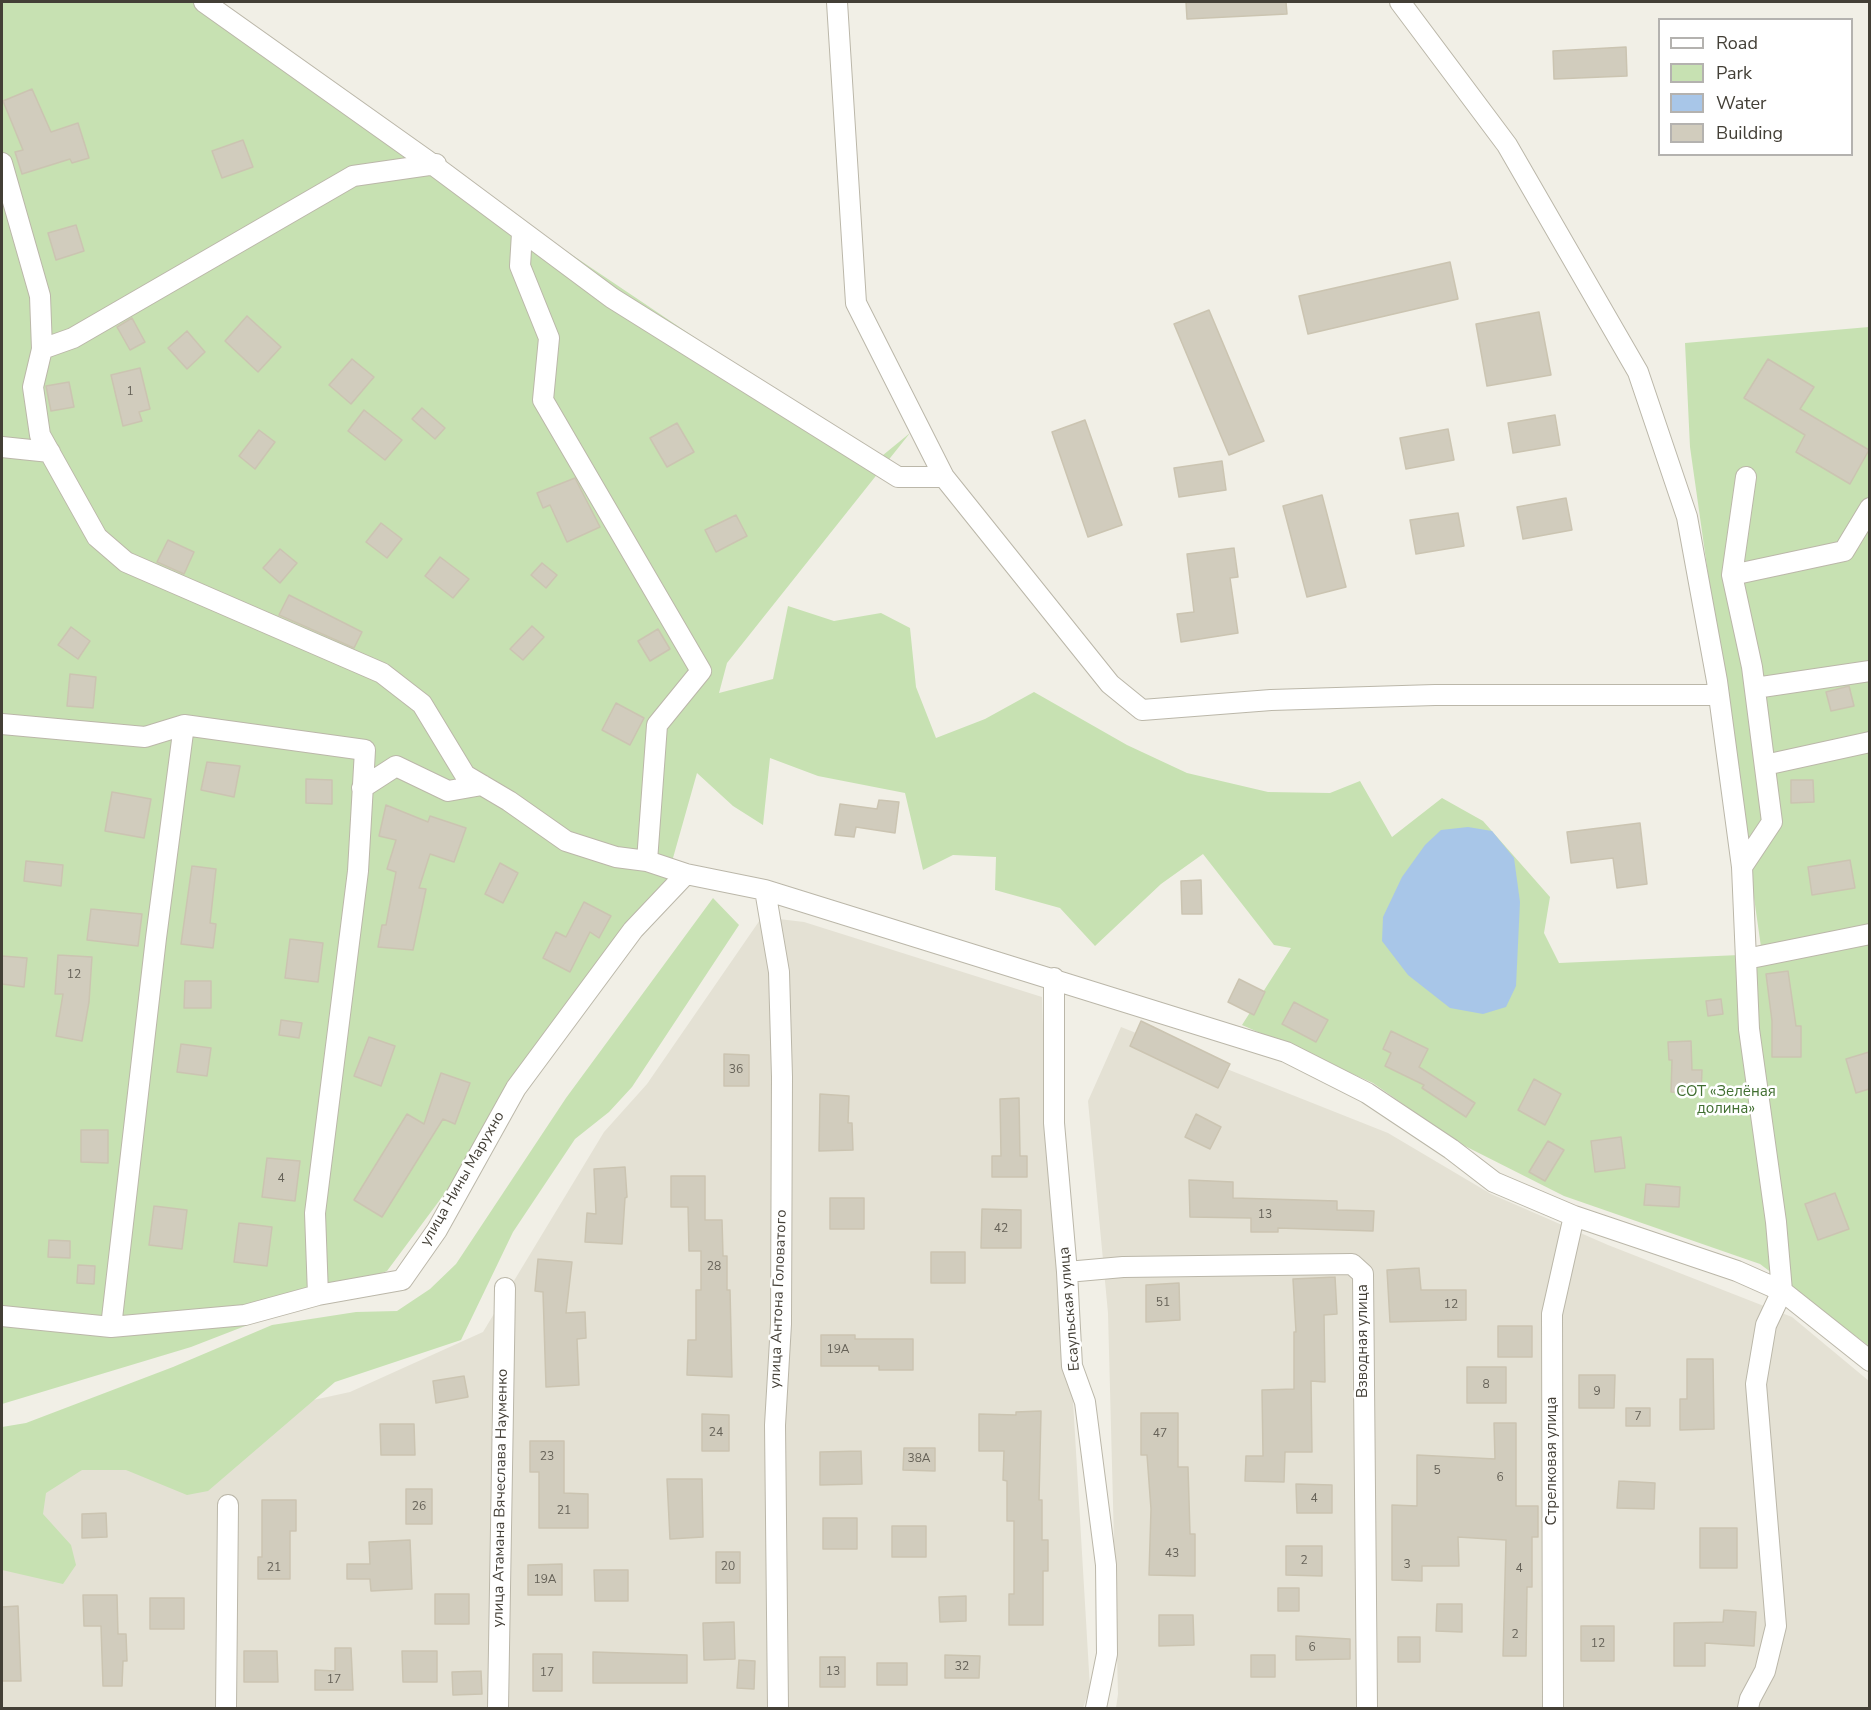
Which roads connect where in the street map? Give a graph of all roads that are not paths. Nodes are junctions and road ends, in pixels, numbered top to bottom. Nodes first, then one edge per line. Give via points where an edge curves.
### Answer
1 (204, 2) edge
2 (837, 2) edge
3 (1400, 2) edge
4 (2, 163) edge
5 (434, 164) junction
6 (522, 233) junction
7 (42, 349) junction
8 (2, 447) edge
9 (50, 452) junction
10 (944, 477) junction
11 (1746, 477) dead end
12 (1869, 508) edge
13 (1732, 575) junction
14 (1869, 671) edge
15 (1755, 688) junction
16 (1719, 695) junction
17 (2, 724) edge
18 (184, 725) junction
19 (1869, 742) edge
20 (1765, 765) junction
21 (482, 786) junction
22 (362, 788) junction
23 (647, 861) junction
24 (1742, 867) junction
25 (686, 874) junction
26 (765, 890) junction
27 (1869, 934) edge
28 (1746, 959) junction
29 (1054, 978) junction
30 (1574, 1216) junction
31 (1067, 1272) junction
32 (505, 1288) dead end
33 (1782, 1292) junction
34 (318, 1295) junction
35 (2, 1316) edge
36 (111, 1327) junction
37 (1869, 1361) edge
38 (228, 1505) dead end
39 (226, 1708) edge
40 (498, 1708) edge
41 (778, 1708) edge
42 (1096, 1708) edge
43 (1366, 1708) edge
44 (1553, 1708) edge
45 (1748, 1708) edge

1 - 5 street
2 - 10 street via 856,303
3 - 16 street via 1507,145 1638,372 1687,517
4 - 7 street via 40,296
5 - 6 street
5 - 7 street via 352,177 73,338
6 - 10 street via 612,298 898,477
6 - 23 street via 520,266 549,338 543,400 701,671 657,724
7 - 9 street via 33,387 40,435
8 - 9 street
9 - 21 street via 97,537 126,562 382,673 422,704 465,775
10 - 16 street via 1110,684 1142,710 1271,700 1435,695
11 - 13 street
12 - 13 street via 1844,551
13 - 15 street
14 - 15 street
15 - 20 street
16 - 24 street
17 - 18 street via 145,737
18 - 22 street via 365,750
18 - 36 street
19 - 20 street
20 - 24 street via 1772,822
21 - 22 street via 448,791 396,766
21 - 23 street via 566,841 616,857
22 - 34 street via 358,871 315,1213
23 - 25 street
24 - 28 street
25 - 26 street
25 - 34 street, улица Нины Марухно via 633,930 516,1088 437,1230 402,1280
26 - 29 street
26 - 41 street, улица Антона Головатого via 779,972 782,1077 781,1323 775,1425
27 - 28 street
28 - 33 street via 1749,1029
29 - 30 street via 1286,1052 1367,1093 1494,1182
29 - 31 street, Есаульская улица via 1054,1123
30 - 33 street via 1737,1271
30 - 44 street, Стрелковая улица via 1552,1314
31 - 42 street, Есаульская улица via 1072,1366 1085,1402 1106,1565 1107,1654
31 - 43 street, Взводная улица via 1123,1267 1352,1264 1363,1274
32 - 40 street, улица Атамана Вячеслава Науменко
33 - 37 street
33 - 45 street via 1766,1325 1756,1384 1776,1626 1765,1671
34 - 36 street, улица Нины Марухно via 244,1315
35 - 36 street, улица Нины Марухно
38 - 39 street

